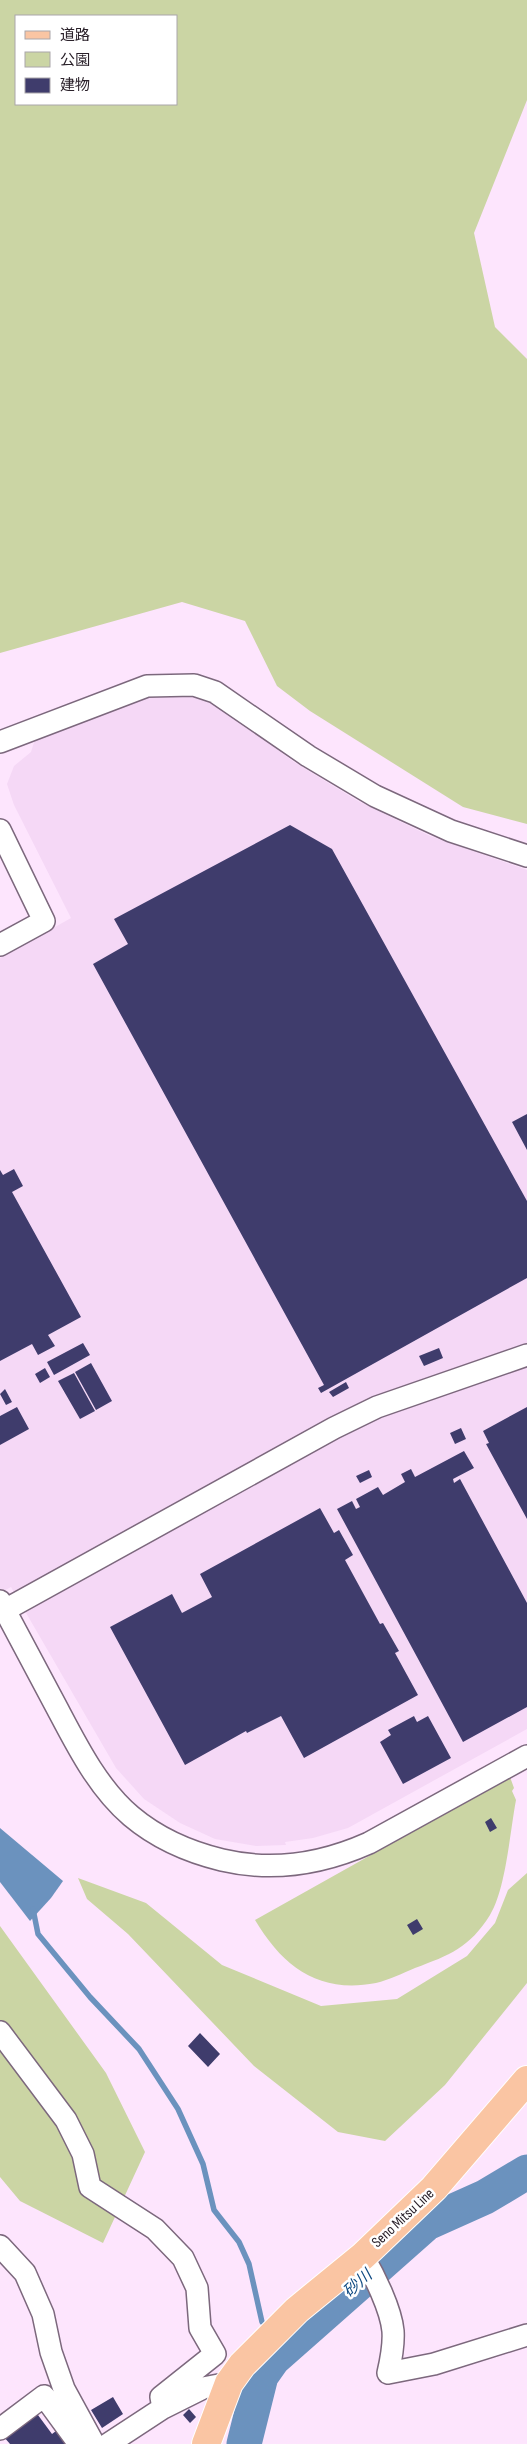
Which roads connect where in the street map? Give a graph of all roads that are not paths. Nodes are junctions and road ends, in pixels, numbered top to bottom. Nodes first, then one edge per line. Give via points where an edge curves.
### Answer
1 (0, 742) edge
2 (0, 830) edge
3 (527, 856) edge
4 (0, 945) edge
5 (527, 1355) edge
6 (3, 1606) edge
7 (527, 1756) edge
8 (0, 2032) edge
9 (527, 2080) edge
10 (0, 2246) edge
11 (369, 2267) junction
12 (527, 2335) edge
13 (229, 2382) junction
14 (163, 2408) junction
15 (0, 2429) edge
16 (79, 2444) edge
17 (94, 2444) edge
18 (108, 2444) edge
19 (206, 2444) edge

1 - 3 street via 147,686 194,684 216,692 308,756 376,796 451,832
2 - 4 street via 44,921
5 - 6 street via 378,1407 334,1428
6 - 7 street via 78,1749 112,1797 159,1835 205,1856 247,1865 271,1866 296,1865 344,1854
8 - 14 street via 66,2120 83,2154 90,2187 156,2229 183,2258 197,2288 200,2328 215,2354 161,2397
9 - 11 main road, Seno Mitsu Line
10 - 17 street via 25,2273 43,2314 64,2390
11 - 12 street via 393,2330 388,2373 434,2364
11 - 13 main road, Seno Mitsu Line via 297,2310
13 - 14 street via 203,2388
13 - 19 main road, Seno Mitsu Line
14 - 18 street
15 - 16 street via 44,2396

